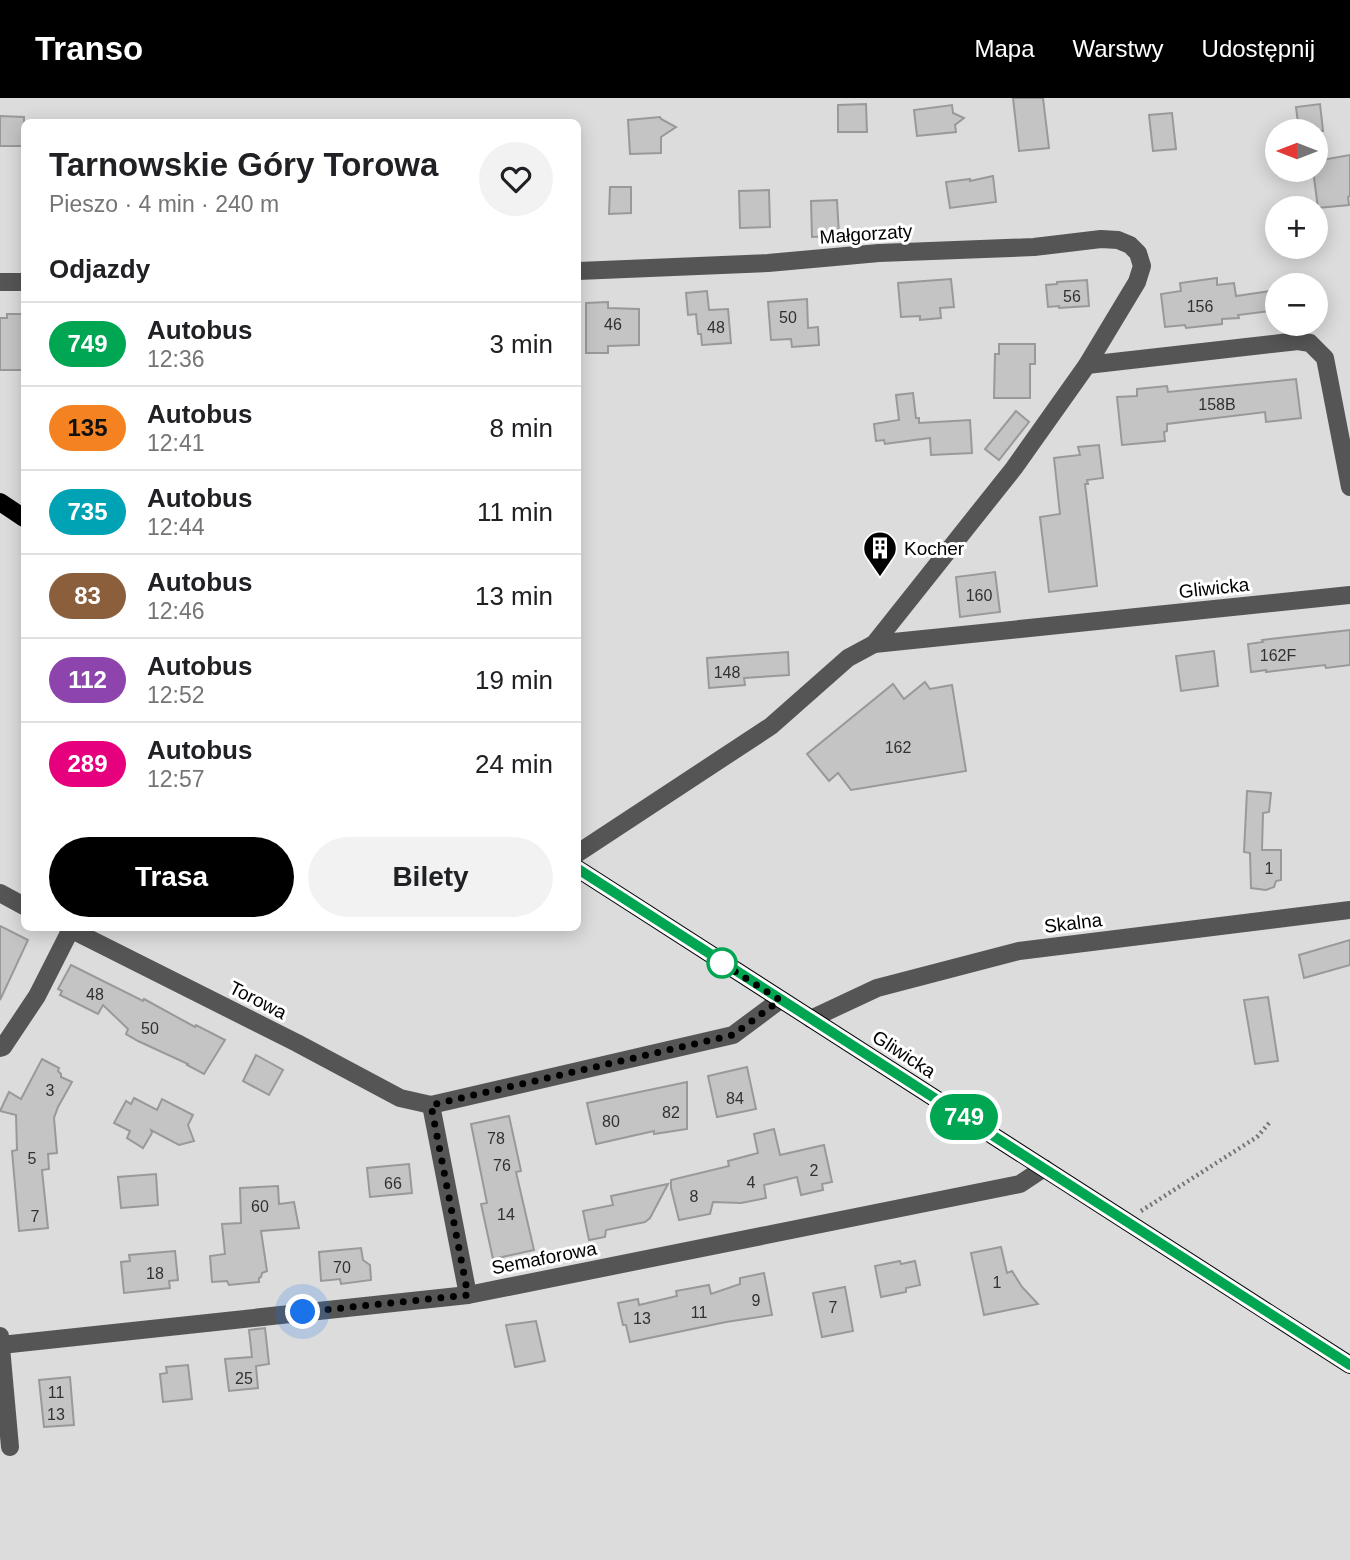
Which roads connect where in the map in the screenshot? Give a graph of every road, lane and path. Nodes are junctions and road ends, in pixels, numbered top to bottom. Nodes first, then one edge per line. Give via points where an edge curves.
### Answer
1 (1142, 266) joint
2 (581, 271) edge
3 (0, 282) edge
4 (21, 282) edge
5 (1087, 365) junction
6 (1350, 487) edge
7 (0, 502) edge
8 (21, 515) edge
9 (1350, 595) edge
10 (874, 644) junction
11 (581, 851) edge
12 (581, 871) edge
13 (0, 893) edge
14 (21, 904) edge
15 (1350, 909) edge
16 (69, 931) edge
17 (76, 931) edge
18 (780, 1000) junction
19 (811, 1019) junction
20 (0, 1048) edge
21 (431, 1105) junction
22 (1270, 1122) dead end
23 (1044, 1168) junction
24 (1126, 1221) junction
25 (468, 1295) junction
26 (0, 1336) edge
27 (1, 1345) edge
28 (1350, 1365) edge
29 (10, 1447) dead end

1 - 2 street, Małgorzaty via 1130,245 1101,239 1034,247
1 - 5 street, Gliwicka
3 - 4 street
5 - 6 street via 1310,343 1325,358
5 - 10 street, Gliwicka via 1014,468
7 - 8 main road
9 - 10 street, Gliwicka
10 - 11 street, Gliwicka via 848,659 771,726
12 - 18 main road, Gliwicka
13 - 14 street
15 - 19 street, Skalna via 1019,951 877,988
16 - 20 street via 37,996
17 - 21 street, Torowa via 400,1098
18 - 19 main road, Gliwicka
18 - 21 street, Torowa via 733,1035
19 - 23 main road, Gliwicka
21 - 25 street
22 - 24 path via 1257,1137
23 - 24 main road, Gliwicka
23 - 25 street, Semaforowa via 1020,1184
24 - 28 main road, Gliwicka
25 - 27 street, Semaforowa
26 - 27 street
27 - 29 street

